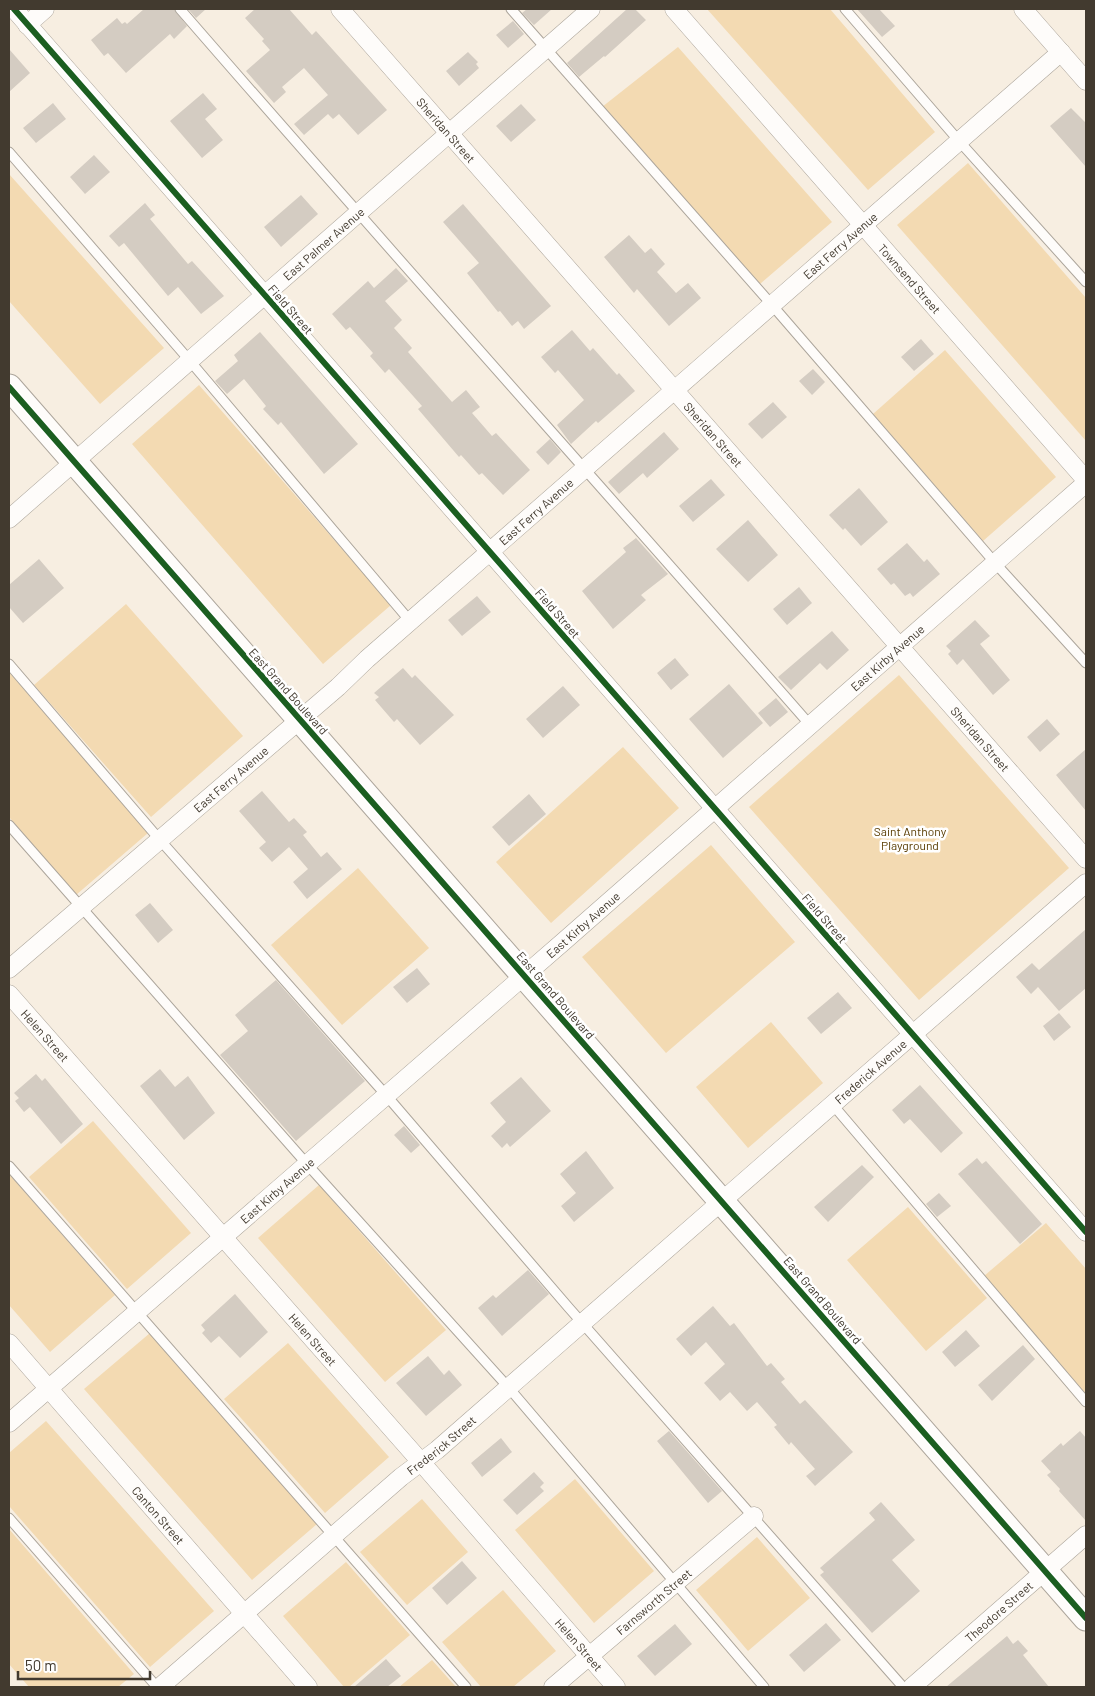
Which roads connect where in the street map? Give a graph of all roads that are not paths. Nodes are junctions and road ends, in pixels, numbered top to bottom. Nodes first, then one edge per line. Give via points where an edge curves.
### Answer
1 (14, 9) edge
2 (46, 9) edge
3 (180, 9) edge
4 (340, 9) edge
5 (510, 9) edge
6 (591, 9) edge
7 (674, 9) edge
8 (845, 9) edge
9 (1028, 10) edge
10 (27, 25) junction
11 (546, 48) junction
12 (1061, 52) junction
13 (1086, 81) edge
14 (450, 132) junction
15 (959, 141) junction
16 (9, 152) edge
17 (358, 214) junction
18 (862, 226) junction
19 (1086, 282) edge
20 (264, 295) junction
21 (772, 305) junction
22 (190, 360) junction
23 (9, 387) edge
24 (674, 391) junction
25 (74, 462) junction
26 (585, 468) junction
27 (1086, 481) edge
28 (9, 519) edge
29 (489, 552) junction
30 (996, 564) junction
31 (410, 621) junction
32 (900, 648) junction
33 (1086, 663) edge
34 (9, 664) edge
35 (300, 720) junction
36 (811, 726) junction
37 (715, 809) junction
38 (9, 825) edge
39 (160, 840) junction
40 (1086, 860) edge
41 (1086, 883) edge
42 (81, 907) junction
43 (9, 969) edge
44 (524, 976) junction
45 (9, 994) edge
46 (913, 1035) junction
47 (386, 1095) junction
48 (833, 1105) junction
49 (306, 1163) junction
50 (9, 1166) edge
51 (722, 1202) junction
52 (1085, 1228) edge
53 (221, 1237) junction
54 (137, 1310) junction
55 (582, 1323) junction
56 (9, 1343) edge
57 (49, 1388) junction
58 (509, 1388) junction
59 (1086, 1402) edge
60 (9, 1423) edge
61 (421, 1462) junction
62 (754, 1516) junction
63 (9, 1518) edge
64 (334, 1535) junction
65 (1086, 1535) edge
66 (1045, 1571) junction
67 (674, 1584) junction
68 (244, 1614) junction
69 (1086, 1618) edge
70 (589, 1656) junction
71 (158, 1687) edge
72 (308, 1687) edge
73 (466, 1687) edge
74 (553, 1687) edge
75 (616, 1687) edge
76 (764, 1687) edge
77 (903, 1687) edge
78 (912, 1687) edge

1 - 10 street, Field Street
2 - 10 street
3 - 17 lane
4 - 14 street, Sheridan Street
5 - 11 lane
6 - 11 street, East Palmer Avenue
7 - 18 street, Townsend Street
8 - 15 lane
9 - 12 street
10 - 20 street, Field Street
11 - 14 street, East Palmer Avenue
11 - 21 lane
12 - 13 street
12 - 15 street, East Ferry Avenue
14 - 17 street, East Palmer Avenue
14 - 24 street, Sheridan Street
15 - 18 street, East Ferry Avenue
15 - 19 lane
16 - 22 lane
17 - 20 street, East Palmer Avenue
17 - 26 lane
18 - 21 street, East Ferry Avenue
18 - 27 street, Townsend Street
20 - 22 street, East Palmer Avenue
20 - 29 street, Field Street
21 - 24 street, East Ferry Avenue
21 - 30 lane
22 - 25 street, East Palmer Avenue
22 - 31 lane
23 - 25 main road, East Grand Boulevard
24 - 26 street, East Ferry Avenue
24 - 32 street, Sheridan Street
25 - 28 street, East Palmer Avenue
25 - 35 main road, East Grand Boulevard
26 - 29 street, East Ferry Avenue
26 - 36 lane
27 - 30 street, East Kirby Avenue
29 - 31 street, East Ferry Avenue
29 - 37 street, Field Street
30 - 32 street, East Kirby Avenue
30 - 33 lane
31 - 35 street, East Ferry Avenue
32 - 36 street, East Kirby Avenue
32 - 40 street, Sheridan Street
34 - 39 lane
35 - 39 street, East Ferry Avenue
35 - 44 main road, East Grand Boulevard
36 - 37 street, East Kirby Avenue
37 - 44 street, East Kirby Avenue
37 - 46 street, Field Street
38 - 42 lane
39 - 42 street, East Ferry Avenue
39 - 47 lane
41 - 46 street, Frederick Avenue
42 - 43 street, East Ferry Avenue
42 - 49 lane
44 - 47 street, East Kirby Avenue
44 - 51 main road, East Grand Boulevard
45 - 53 street, Helen Street
46 - 48 street, Frederick Avenue
46 - 52 street, Field Street
47 - 49 street, East Kirby Avenue
47 - 55 lane
48 - 51 street, Frederick Avenue
48 - 59 lane
49 - 53 street, East Kirby Avenue
49 - 58 lane
50 - 54 lane
51 - 55 street, Frederick Street
51 - 66 main road, East Grand Boulevard
53 - 54 street, East Kirby Avenue
53 - 61 street, Helen Street
54 - 57 street, East Kirby Avenue
54 - 64 lane
55 - 58 street, Frederick Street
55 - 62 lane
56 - 57 street, Canton Street
57 - 60 street, East Kirby Avenue
57 - 68 street, Canton Street
58 - 61 street, Frederick Street
58 - 67 lane
61 - 64 street, Frederick Street
61 - 70 street, Helen Street
62 - 67 street, Farnsworth Street
62 - 77 lane
63 - 71 lane
64 - 68 street, Frederick Street
64 - 73 lane
65 - 66 street, Theodore Street
66 - 69 main road, East Grand Boulevard
66 - 78 street, Theodore Street
67 - 70 street, Farnsworth Street
67 - 76 lane
68 - 71 street, Frederick Street
68 - 72 street, Canton Street
70 - 74 street, Farnsworth Street
70 - 75 street, Helen Street

